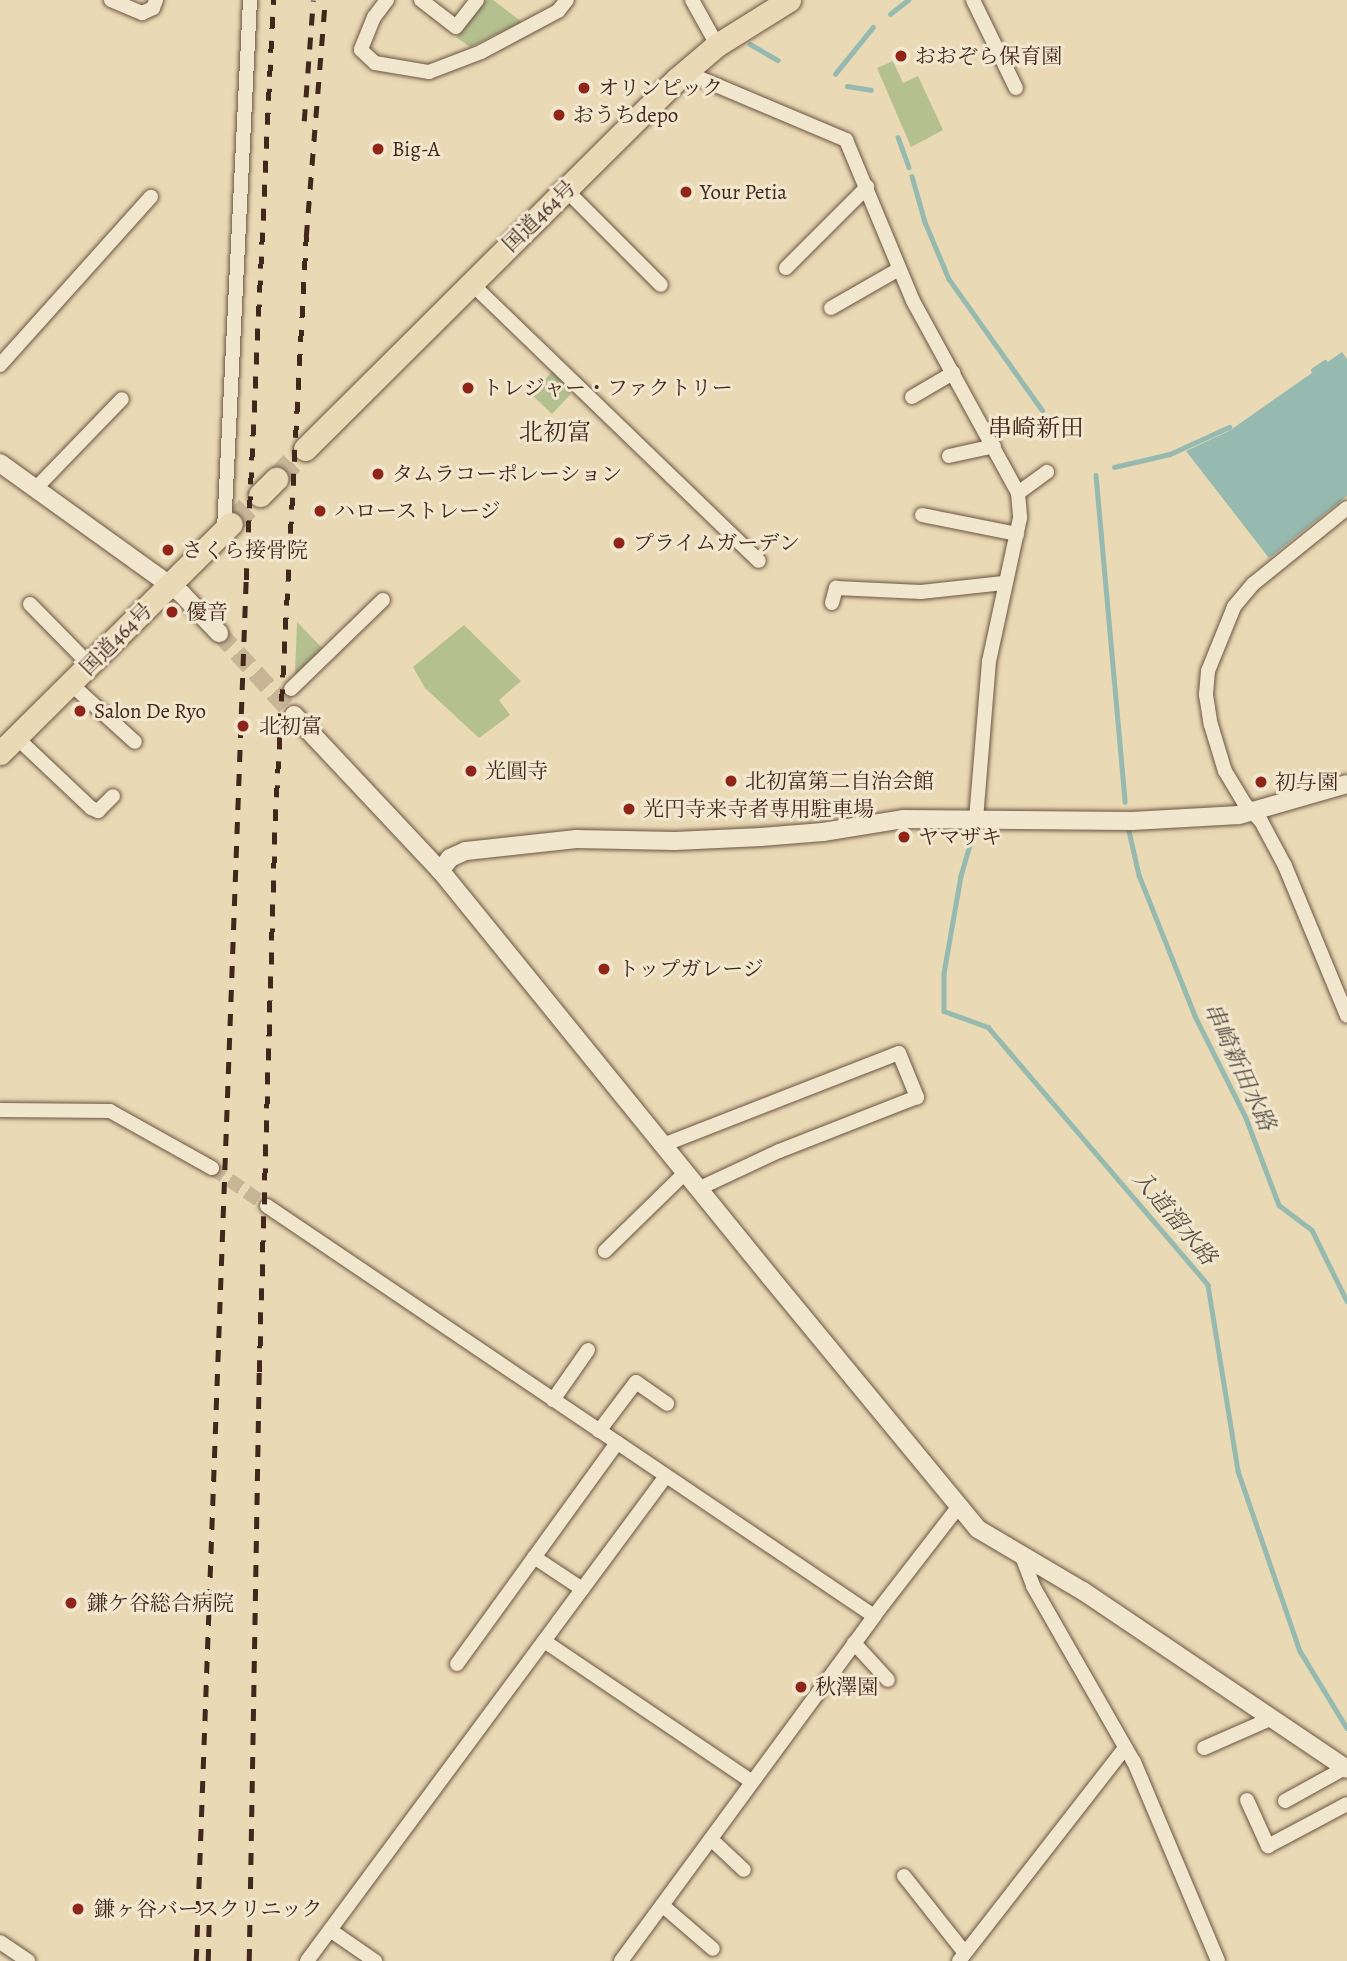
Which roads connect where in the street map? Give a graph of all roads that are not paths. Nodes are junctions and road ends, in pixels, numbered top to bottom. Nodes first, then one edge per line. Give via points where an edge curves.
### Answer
1 (111, 0) edge
2 (156, 0) edge
3 (250, 0) edge
4 (387, 0) edge
5 (421, 0) edge
6 (477, 0) edge
7 (567, 0) edge
8 (692, 0) edge
9 (789, 0) edge
10 (973, 0) edge
11 (717, 45) junction
12 (685, 72) junction
13 (1016, 88) dead end
14 (867, 187) junction
15 (566, 190) junction
16 (151, 197) dead end
17 (786, 268) dead end
18 (899, 269) junction
19 (471, 283) junction
20 (661, 285) dead end
21 (831, 308) dead end
22 (0, 365) edge
23 (953, 373) junction
24 (912, 397) dead end
25 (122, 399) dead end
26 (994, 446) junction
27 (305, 449) tunnel mouth
28 (949, 456) dead end
29 (0, 463) edge
30 (1047, 472) dead end
31 (37, 487) junction
32 (1018, 493) junction
33 (1347, 508) edge
34 (922, 515) dead end
35 (227, 527) joint
36 (1017, 534) junction
37 (759, 561) dead end
38 (1004, 583) junction
39 (169, 586) junction
40 (383, 600) dead end
41 (832, 603) dead end
42 (30, 604) dead end
43 (219, 632) tunnel mouth
44 (90, 665) junction
45 (71, 684) junction
46 (291, 690) tunnel mouth
47 (294, 715) tunnel mouth
48 (135, 742) dead end
49 (8, 745) edge
50 (1347, 784) edge
51 (113, 796) dead end
52 (1252, 813) junction
53 (976, 819) junction
54 (440, 871) junction
55 (1347, 1016) edge
56 (0, 1110) edge
57 (663, 1145) junction
58 (212, 1168) tunnel mouth
59 (685, 1173) junction
60 (698, 1189) junction
61 (267, 1206) tunnel mouth
62 (605, 1251) dead end
63 (588, 1350) dead end
64 (552, 1400) junction
65 (667, 1404) dead end
66 (599, 1431) junction
67 (617, 1443) junction
68 (666, 1476) junction
69 (959, 1506) junction
70 (1021, 1554) junction
71 (534, 1557) junction
72 (582, 1588) junction
73 (874, 1616) junction
74 (544, 1641) junction
75 (854, 1643) junction
76 (457, 1664) dead end
77 (888, 1680) dead end
78 (1270, 1718) junction
79 (1125, 1748) junction
80 (1204, 1748) dead end
81 (1346, 1768) edge
82 (752, 1782) junction
83 (1247, 1800) dead end
84 (1285, 1801) dead end
85 (1347, 1804) edge
86 (711, 1839) junction
87 (744, 1870) dead end
88 (904, 1876) dead end
89 (662, 1905) junction
90 (330, 1930) junction
91 (0, 1941) edge
92 (713, 1949) dead end
93 (962, 1957) edge
94 (28, 1961) edge
95 (307, 1961) edge
96 (375, 1961) edge
97 (621, 1961) edge
98 (1218, 1961) edge

1 - 2 street via 142,13 153,8
3 - 35 street
4 - 7 street via 374,17 361,50 375,63 429,72 481,52 558,11
5 - 6 street via 456,27
8 - 11 street
9 - 11 highway, 国道464号
10 - 13 street
11 - 12 highway, 国道464号
12 - 14 street via 835,133 851,148
12 - 15 highway, 国道464号
14 - 17 street
14 - 18 street
15 - 19 highway, 国道464号
15 - 20 street
16 - 22 street
18 - 21 street
18 - 23 street
19 - 27 highway, 国道464号
19 - 37 street
23 - 24 street
23 - 26 street
25 - 31 street
26 - 28 street
26 - 32 street
29 - 31 street
30 - 32 street
31 - 39 street
32 - 36 street
33 - 52 street via 1247,592 1226,622 1208,671 1211,725 1226,771
34 - 36 street
35 - 39 highway, 国道464号
36 - 38 street
38 - 41 street via 921,593 836,588
38 - 53 street via 989,661
39 - 43 street
39 - 44 highway, 国道464号
40 - 46 street
42 - 44 street
44 - 45 highway, 国道464号
45 - 48 street
45 - 49 highway, 国道464号
47 - 54 street
49 - 51 street via 91,808 98,811
50 - 52 street
52 - 53 street via 1175,820
52 - 55 street via 1285,866
53 - 54 street via 904,818 823,832 749,838 576,839 502,845 466,851 450,858
54 - 57 street
56 - 58 street via 110,1111
57 - 59 street
57 - 60 street via 899,1054 917,1097
59 - 60 street
59 - 62 street
60 - 69 street
61 - 64 street
63 - 64 street
64 - 66 street
65 - 66 street via 636,1382
66 - 67 street
67 - 68 street
67 - 71 street
68 - 72 street
68 - 73 street
69 - 70 street via 978,1529
69 - 73 street
70 - 78 street
70 - 79 street via 1033,1586
71 - 72 street
71 - 76 street
72 - 74 street
73 - 75 street
74 - 82 street
74 - 90 street
75 - 77 street
75 - 82 street
78 - 80 street
78 - 81 street
79 - 93 street
79 - 98 street
81 - 84 street
82 - 86 street
83 - 85 street via 1268,1846
86 - 87 street
86 - 89 street
88 - 93 street
89 - 92 street
89 - 97 street
90 - 95 street
90 - 96 street
91 - 94 street

